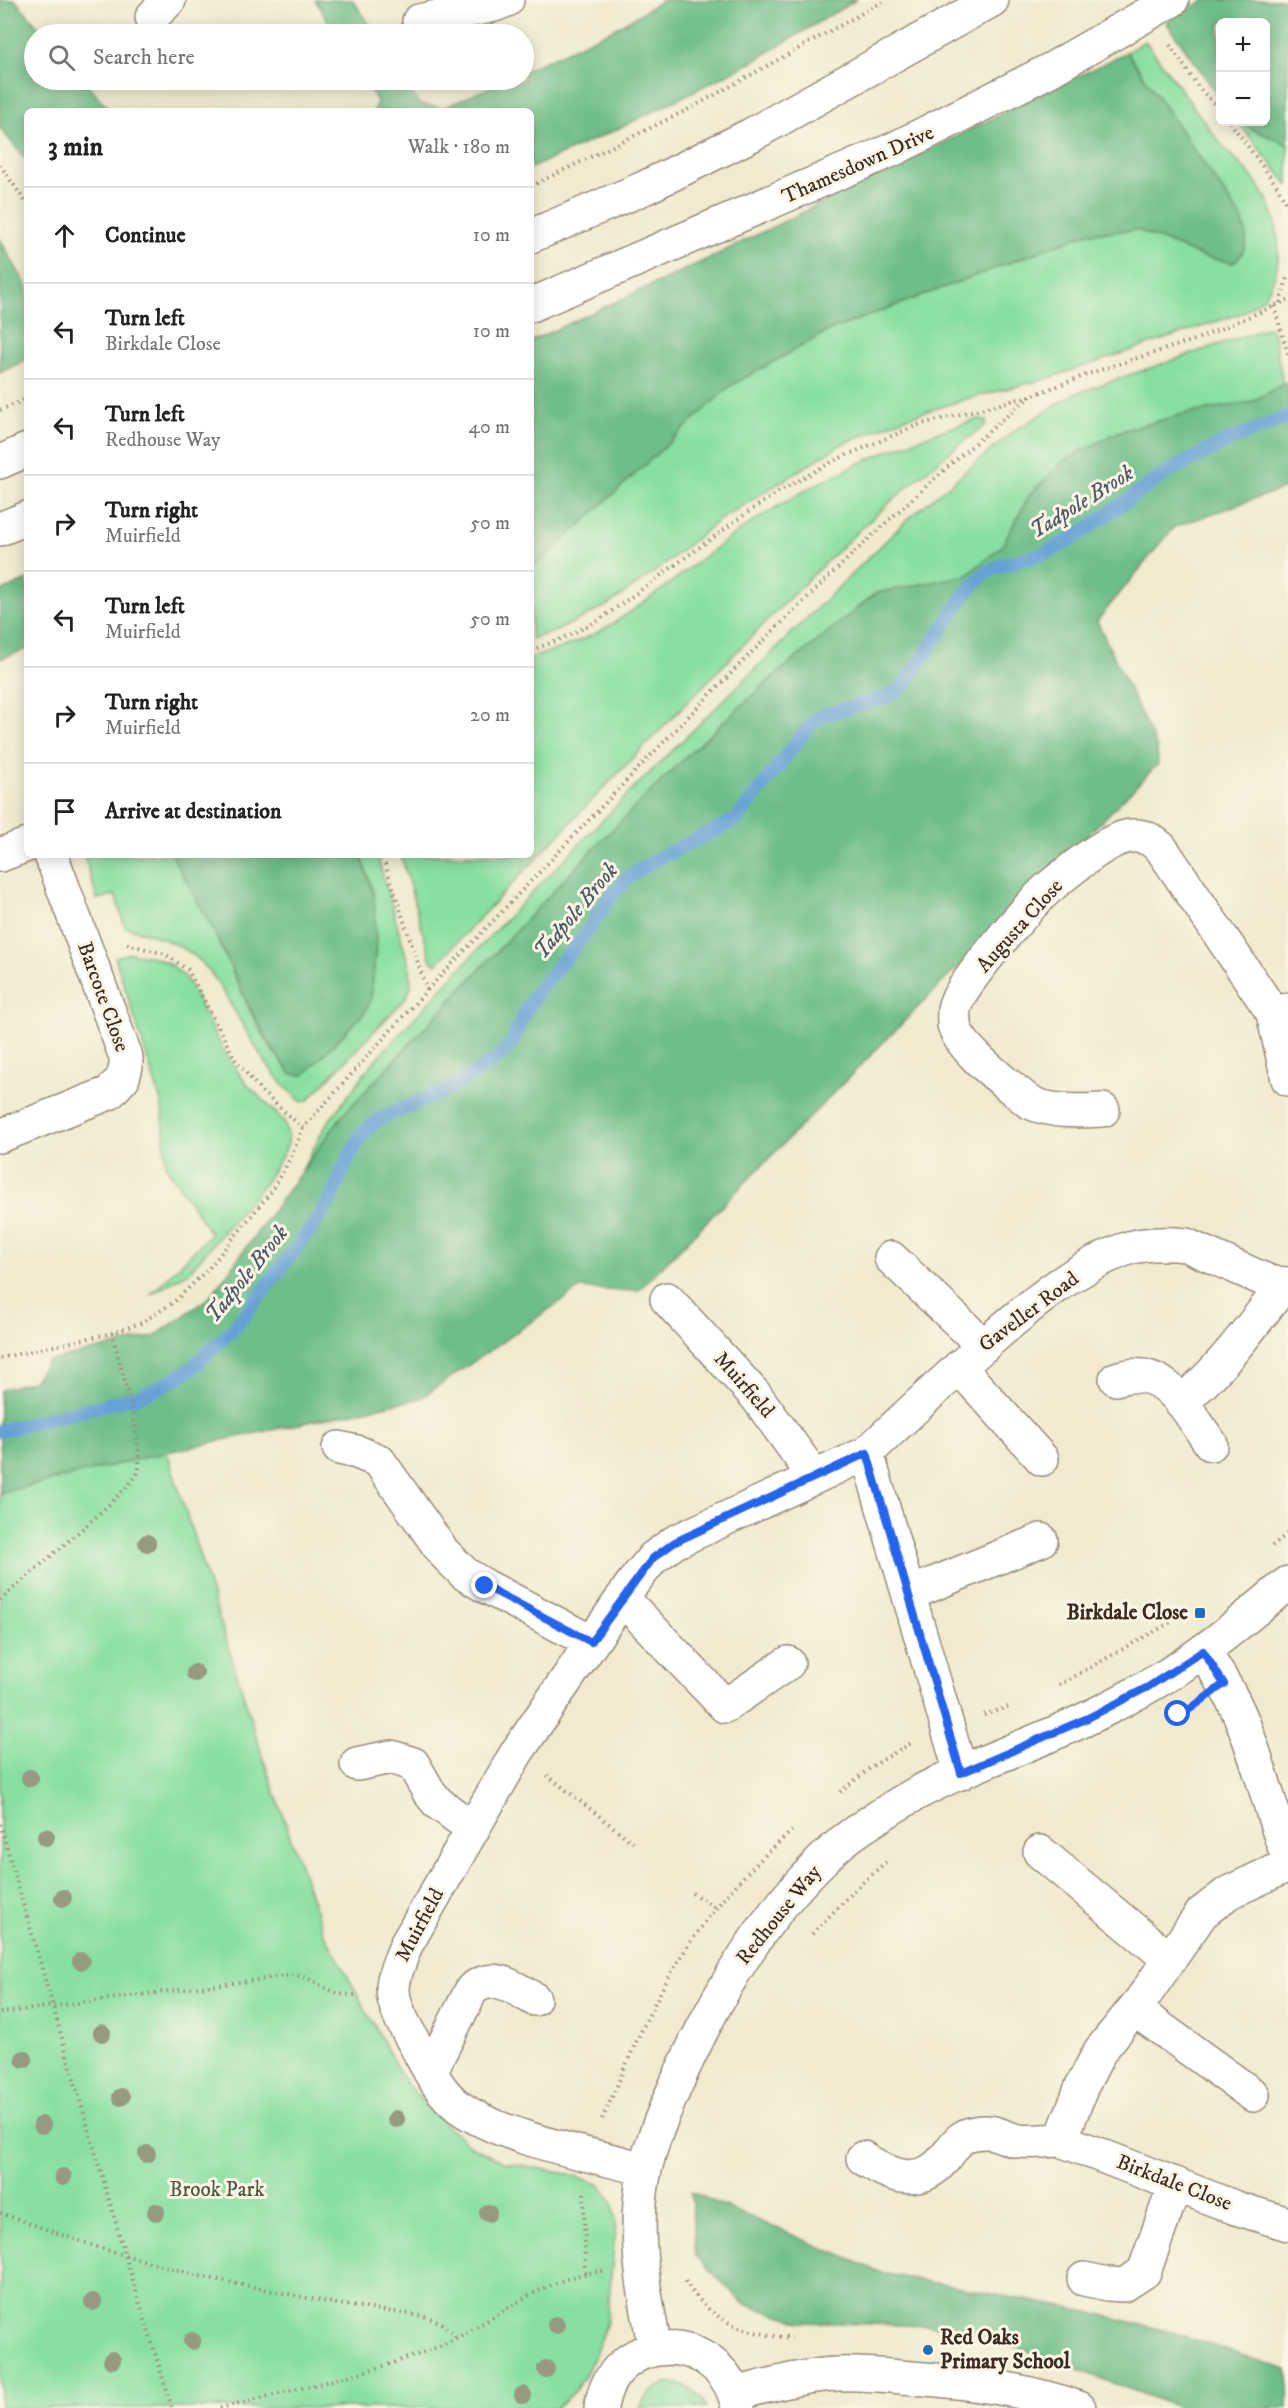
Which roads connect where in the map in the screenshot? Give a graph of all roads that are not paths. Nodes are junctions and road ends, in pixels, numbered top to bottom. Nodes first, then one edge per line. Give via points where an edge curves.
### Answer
1 (992, 0) edge
2 (498, 2) edge
3 (1161, 7) edge
4 (419, 21) dead end
5 (534, 235) edge
6 (534, 304) edge
7 (24, 451) edge
8 (0, 462) edge
9 (24, 519) edge
10 (0, 529) edge
11 (24, 846) edge
12 (0, 855) edge
13 (52, 858) edge
14 (1281, 1011) edge
15 (1288, 1079) edge
16 (1103, 1110) dead end
17 (0, 1136) edge
18 (891, 1258) dead end
19 (1286, 1284) edge
20 (667, 1299) dead end
21 (984, 1346) junction
22 (959, 1367) junction
23 (1116, 1379) dead end
24 (1181, 1402) junction
25 (1211, 1444) dead end
26 (339, 1448) dead end
27 (867, 1453) junction
28 (1042, 1460) dead end
29 (814, 1476) junction
30 (1041, 1540) dead end
31 (1288, 1583) edge
32 (909, 1594) junction
33 (622, 1598) junction
34 (591, 1642) junction
35 (1203, 1651) junction
36 (788, 1663) dead end
37 (357, 1764) dead end
38 (961, 1773) junction
39 (1276, 1782) edge
40 (473, 1829) junction
41 (1040, 1852) dead end
42 (1288, 1857) edge
43 (1288, 1865) edge
44 (1169, 1959) junction
45 (534, 1999) dead end
46 (1134, 2009) junction
47 (430, 2072) junction
48 (1253, 2095) dead end
49 (1061, 2140) junction
50 (863, 2158) dead end
51 (645, 2169) junction
52 (1175, 2185) junction
53 (1288, 2224) edge
54 (1084, 2279) dead end
55 (656, 2349) junction
56 (965, 2382) junction
57 (736, 2401) edge
58 (601, 2408) edge
59 (993, 2408) edge
60 (1079, 2408) edge

1 - 5 street via 751,135 644,188
2 - 4 street
3 - 6 street, Thamesdown Drive via 1048,71 894,149
7 - 8 street
9 - 10 street
11 - 12 street
13 - 17 street, Barcote Close via 126,1057 126,1066 123,1078 109,1093
14 - 15 street
14 - 16 street, Augusta Close via 1161,848 1153,841 1132,835 1099,851 1051,885 1017,922 963,989 954,1015 957,1034 967,1047 1029,1102 1068,1111
18 - 21 street
19 - 21 street, Gaveller Road via 1272,1283 1186,1245 1171,1243 1125,1250 1095,1263 1037,1301
19 - 24 street via 1200,1388
20 - 29 street, Muirfield via 756,1396
21 - 22 street, Gaveller Road
22 - 27 street, Gaveller Road
22 - 28 street
23 - 24 street via 1138,1374 1158,1379
24 - 25 street
26 - 34 street via 378,1461 442,1552 465,1574
27 - 29 street, Muirfield
27 - 32 street
29 - 33 street, Muirfield via 675,1542 653,1558
30 - 32 street
31 - 35 street, Redhouse Way
32 - 38 street
33 - 34 street, Muirfield
33 - 36 street via 725,1706
34 - 40 street, Muirfield via 517,1752
35 - 38 street, Redhouse Way via 1148,1687 1088,1718
35 - 39 street
37 - 40 street via 391,1757 413,1764 438,1803
38 - 51 street, Redhouse Way via 894,1806 844,1841 804,1878 735,1970 702,2028 664,2112
39 - 42 street
40 - 47 street, Muirfield via 406,1945 393,1989 408,2032
41 - 44 street
43 - 44 street via 1228,1893 1202,1913
44 - 46 street
45 - 47 street via 505,1982 480,1983 472,1989
46 - 48 street
46 - 49 street via 1100,2051
47 - 51 street, Muirfield via 459,2106 501,2129
49 - 50 street, Birkdale Close via 1020,2141 999,2132 972,2133 956,2142 933,2170 899,2177
49 - 52 street, Birkdale Close
51 - 55 street, Redhouse Way via 639,2204 642,2269
52 - 53 street, Birkdale Close
52 - 54 street via 1144,2272 1124,2284
55 - 57 street via 683,2349 703,2356 723,2373
55 - 58 street via 621,2367 608,2384
56 - 57 street via 838,2374
56 - 59 street
56 - 60 street via 1050,2398

